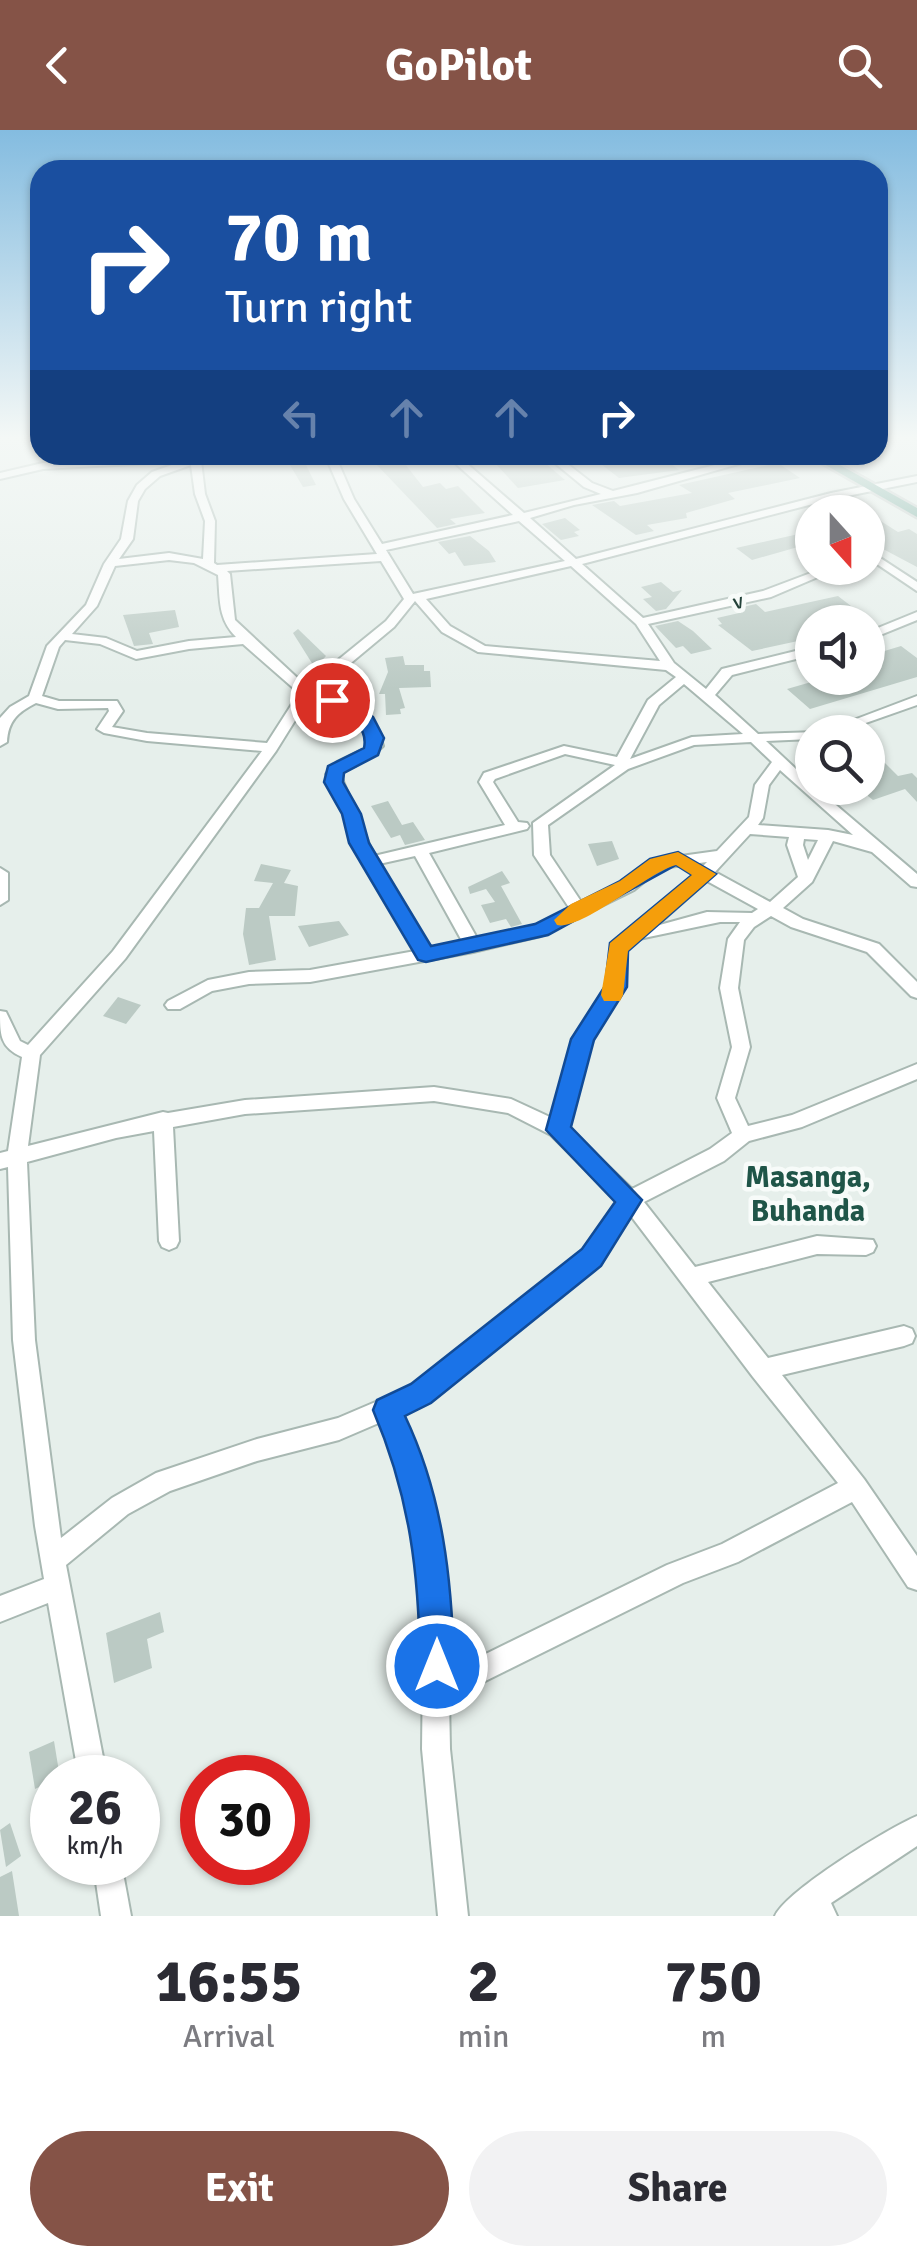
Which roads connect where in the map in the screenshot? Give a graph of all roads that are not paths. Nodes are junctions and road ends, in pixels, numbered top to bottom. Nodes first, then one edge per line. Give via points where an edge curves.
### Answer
1 (129, 522) edge
2 (210, 522) edge
3 (364, 522) edge
4 (501, 522) edge
5 (523, 522) edge
6 (729, 522) edge
7 (383, 553) junction
8 (576, 562) junction
9 (110, 564) junction
10 (212, 565) junction
11 (885, 565) edge
12 (795, 583) edge
13 (917, 587) edge
14 (414, 598) junction
15 (917, 616) edge
16 (641, 622) junction
17 (885, 629) edge
18 (61, 636) junction
19 (248, 640) junction
20 (795, 655) edge
21 (669, 666) junction
22 (684, 677) junction
23 (306, 692) junction
24 (708, 695) junction
25 (35, 698) junction
26 (917, 700) edge
27 (876, 715) edge
28 (795, 735) edge
29 (756, 736) junction
30 (0, 742) edge
31 (271, 748) junction
32 (779, 761) junction
33 (626, 762) junction
34 (540, 823) junction
35 (514, 828) junction
36 (746, 828) junction
37 (797, 832) junction
38 (828, 835) junction
39 (419, 849) junction
40 (882, 849) junction
41 (722, 855) junction
42 (678, 858) junction
43 (372, 861) junction
44 (0, 873) edge
45 (706, 874) junction
46 (806, 878) junction
47 (917, 882) edge
48 (0, 900) edge
49 (773, 908) junction
50 (578, 909) junction
51 (754, 919) junction
52 (636, 934) junction
53 (473, 946) junction
54 (426, 955) junction
55 (917, 992) edge
56 (174, 1005) dead end
57 (0, 1018) edge
58 (31, 1053) junction
59 (917, 1071) edge
60 (163, 1119) junction
61 (558, 1130) junction
62 (743, 1135) junction
63 (8, 1159) edge
64 (630, 1200) junction
65 (169, 1241) dead end
66 (866, 1246) dead end
67 (689, 1278) junction
68 (904, 1336) dead end
69 (761, 1370) junction
70 (388, 1410) junction
71 (856, 1487) junction
72 (54, 1559) junction
73 (917, 1578) edge
74 (57, 1586) junction
75 (0, 1609) edge
76 (434, 1693) junction
77 (89, 1755) edge
78 (917, 1830) edge
79 (111, 1885) edge
80 (808, 1910) edge
81 (116, 1916) edge
82 (453, 1916) edge

1 - 9 street
2 - 10 street
3 - 7 street
4 - 7 street
5 - 8 street
6 - 8 street
7 - 10 street
7 - 14 street
8 - 14 street
8 - 16 street
9 - 10 street via 172,556
9 - 18 street via 91,606
10 - 19 street via 226,578 222,590 230,621
11 - 13 street
12 - 16 street, v
14 - 21 street via 446,629 482,648
14 - 23 street
15 - 17 street
16 - 21 street
18 - 19 street via 102,641 136,655
18 - 25 street
19 - 23 street
20 - 24 street via 727,672
21 - 22 street
22 - 24 street
22 - 33 street via 653,704
23 - 31 street
23 - 43 street via 364,718 375,738 372,751 333,774
24 - 29 street
25 - 30 street via 10,713
25 - 31 street via 58,705 112,704 116,712 104,728 153,740
26 - 27 street
28 - 29 street
29 - 32 street
29 - 33 street via 707,738
31 - 58 street via 119,955
32 - 36 street
32 - 40 street
33 - 34 street
33 - 35 street via 564,750 489,776 486,782
34 - 35 street
34 - 50 street via 542,856
35 - 39 street
36 - 37 street
36 - 41 street
37 - 38 street
37 - 46 street
38 - 40 street
38 - 46 street
39 - 43 street
39 - 53 street
40 - 47 street
41 - 42 street
41 - 45 street
42 - 45 street
42 - 50 street
43 - 54 street
44 - 48 street
45 - 49 street
45 - 52 street
46 - 49 street
49 - 51 street
49 - 55 street via 796,923 874,948
50 - 53 street via 541,930
51 - 52 street via 724,914
51 - 62 street via 736,939 729,972 741,1046 726,1098
52 - 61 street via 618,948 616,987 582,1039
53 - 54 street
54 - 56 street via 208,986
57 - 58 street via 13,1046
58 - 63 street
59 - 62 street via 795,1122
60 - 61 street via 434,1094 511,1106
60 - 63 street
60 - 65 street
61 - 64 street
62 - 64 street via 718,1156
63 - 72 street
64 - 67 street
64 - 70 street via 592,1257 421,1394
66 - 67 street via 817,1245
67 - 69 street
68 - 69 street
69 - 71 street
70 - 72 street via 164,1480
70 - 76 street via 408,1455 436,1584
71 - 73 street
71 - 76 street
72 - 74 street
74 - 75 street
74 - 77 street
76 - 82 street
78 - 80 street
79 - 81 street

